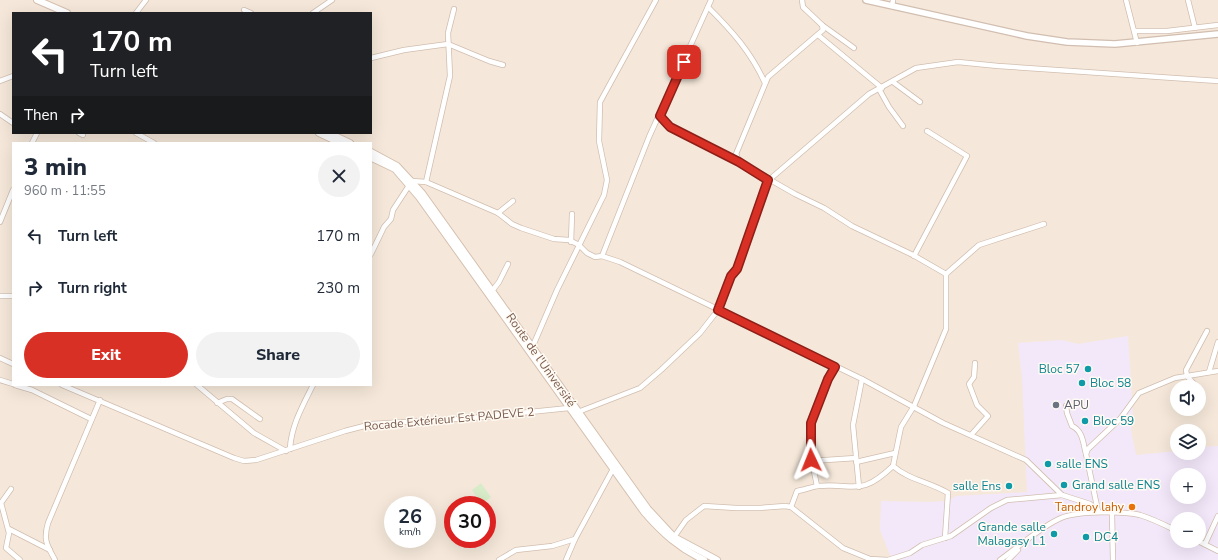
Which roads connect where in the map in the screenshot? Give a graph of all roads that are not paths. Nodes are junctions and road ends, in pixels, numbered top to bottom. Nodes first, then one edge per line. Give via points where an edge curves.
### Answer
1 (30, 0) edge
2 (37, 0) edge
3 (146, 0) edge
4 (332, 0) edge
5 (656, 0) edge
6 (711, 0) edge
7 (802, 0) edge
8 (866, 0) edge
9 (893, 0) edge
10 (1126, 0) edge
11 (1188, 0) edge
12 (892, 6) junction
13 (708, 7) junction
14 (454, 9) dead end
15 (244, 10) dead end
16 (58, 12) edge
17 (65, 12) edge
18 (137, 12) edge
19 (249, 12) edge
20 (314, 12) edge
21 (822, 25) junction
22 (1218, 25) edge
23 (1195, 28) junction
24 (1135, 31) junction
25 (1218, 34) edge
26 (818, 35) junction
27 (1137, 43) junction
28 (448, 44) junction
29 (854, 48) dead end
30 (372, 58) edge
31 (503, 65) dead end
32 (12, 76) edge
33 (0, 81) edge
34 (1218, 81) edge
35 (893, 82) junction
36 (765, 83) junction
37 (880, 88) junction
38 (920, 102) dead end
39 (0, 114) edge
40 (660, 116) junction
41 (12, 122) edge
42 (903, 126) dead end
43 (927, 131) dead end
44 (138, 134) edge
45 (323, 134) edge
46 (331, 134) edge
47 (341, 138) edge
48 (152, 142) edge
49 (372, 152) edge
50 (372, 157) edge
51 (739, 162) junction
52 (768, 180) junction
53 (426, 182) junction
54 (411, 183) junction
55 (12, 192) edge
56 (513, 201) dead end
57 (498, 213) junction
58 (433, 214) junction
59 (572, 214) dead end
60 (0, 222) edge
61 (1044, 224) dead end
62 (571, 242) junction
63 (579, 245) junction
64 (372, 252) edge
65 (602, 256) junction
66 (914, 256) junction
67 (508, 264) dead end
68 (946, 274) junction
69 (492, 291) junction
70 (0, 296) edge
71 (12, 296) edge
72 (718, 310) junction
73 (1207, 331) dead end
74 (1218, 342) edge
75 (532, 348) junction
76 (0, 358) edge
77 (975, 363) dead end
78 (12, 364) edge
79 (835, 367) junction
80 (1218, 371) edge
81 (1209, 372) junction
82 (1188, 376) junction
83 (862, 379) junction
84 (0, 380) edge
85 (1192, 380) edge
86 (12, 384) edge
87 (18, 386) edge
88 (65, 386) edge
89 (197, 386) edge
90 (313, 386) edge
91 (100, 400) junction
92 (217, 403) junction
93 (914, 406) junction
94 (1066, 406) dead end
95 (569, 408) junction
96 (578, 412) junction
97 (91, 419) junction
98 (260, 419) dead end
99 (971, 435) junction
100 (288, 450) junction
101 (895, 453) junction
102 (1086, 454) junction
103 (856, 460) junction
104 (811, 461) junction
105 (893, 466) junction
106 (613, 469) junction
107 (816, 486) junction
108 (859, 487) junction
109 (11, 489) dead end
110 (1062, 495) junction
111 (792, 507) junction
112 (1098, 512) junction
113 (1112, 514) junction
114 (1218, 516) edge
115 (8, 528) junction
116 (1170, 528) edge
117 (674, 537) junction
118 (945, 538) junction
119 (575, 539) junction
120 (1206, 542) edge
121 (1023, 544) junction
122 (1206, 545) edge
123 (6, 548) junction
124 (0, 550) edge
125 (50, 550) junction
126 (1218, 551) edge
127 (20, 560) edge
128 (55, 560) edge
129 (499, 560) edge
130 (566, 560) edge
131 (704, 560) edge
132 (717, 560) edge
133 (1000, 560) edge
134 (1008, 560) edge
135 (1113, 560) edge

1 - 16 main road
2 - 17 main road
3 - 18 street
4 - 20 street
5 - 63 street via 600,102 599,141 607,180 598,208
6 - 13 street
7 - 21 street via 803,6
8 - 12 street
9 - 12 street
10 - 24 street
11 - 23 street
12 - 27 street via 1027,36 1067,42
13 - 36 street via 752,56
13 - 40 street
14 - 28 street
15 - 19 street
21 - 26 street via 823,30
21 - 29 street
22 - 23 street
23 - 24 street
24 - 27 street
25 - 27 street
26 - 36 street via 768,77
26 - 37 street
28 - 30 street
28 - 31 street
28 - 53 street via 450,76
32 - 33 street
34 - 35 street via 958,62 916,68
35 - 37 street
35 - 38 street
36 - 51 street via 736,154
37 - 42 street via 889,107
37 - 52 street
39 - 41 street
40 - 51 street via 670,127
40 - 65 street via 649,137
43 - 66 street via 967,156
44 - 48 street
45 - 47 main road
46 - 47 main road
49 - 54 main road, Route de l'Université via 391,162
50 - 54 main road, Route de l'Université via 389,165
51 - 52 street
52 - 66 street via 824,208 852,226
52 - 72 street via 737,269 731,276
53 - 54 street
53 - 57 street
54 - 58 main road, Route de l'Université
54 - 64 street via 393,210 391,219 384,226
55 - 60 street
56 - 57 street
57 - 62 street via 521,228
58 - 69 main road, Route de l'Université
58 - 95 main road, Route de l'Université
59 - 62 street
61 - 68 street via 980,245
62 - 63 street
63 - 65 street via 595,257
63 - 75 street
65 - 72 street via 632,267
66 - 68 street
67 - 69 street
68 - 93 street via 946,329
69 - 75 main road, Route de l'Université
70 - 71 street
72 - 79 street
72 - 96 street via 700,333 640,388
73 - 82 street via 1186,370
74 - 81 street
75 - 96 main road, Route de l'Université
76 - 78 street
77 - 99 street via 974,377 969,384 977,405 988,416
79 - 83 street
79 - 104 street via 811,423
80 - 81 street
81 - 82 street
82 - 85 street
82 - 102 street via 1168,380 1140,393 1120,419 1088,449
83 - 93 street
83 - 103 street via 853,425
84 - 86 street
87 - 97 street via 32,390
88 - 91 street, Rocade Extérieur Est PADEVE 2
89 - 92 street
90 - 100 street via 295,422
91 - 97 street
91 - 100 street, Rocade Extérieur Est PADEVE 2 via 244,461
92 - 98 street via 232,400
92 - 100 street via 254,433
93 - 99 street via 943,423
93 - 101 street via 901,427
94 - 102 street via 1072,426 1080,432
95 - 100 street, Rocade Extérieur Est PADEVE 2 via 472,418 372,424
95 - 106 main road, Route de l'Université
96 - 117 main road, Route de l'Université via 648,509
97 - 125 street via 48,523 44,536
99 - 110 street via 1026,460
101 - 103 street
101 - 105 street
102 - 112 street
103 - 104 street
103 - 108 street
104 - 107 street
105 - 108 street via 871,483
105 - 118 street via 905,475 937,486 948,493
106 - 119 street
106 - 131 main road, Route de l'Université via 662,533 685,551
107 - 108 street
107 - 111 street via 797,491
109 - 115 street via 1,503
110 - 112 street via 1090,504
110 - 118 street via 1007,500
111 - 117 street via 704,506 686,520
111 - 118 street via 843,548 870,559 888,560
112 - 113 street
112 - 121 street via 1061,518
113 - 116 street via 1140,515
113 - 135 street
114 - 120 street
115 - 123 street
115 - 125 street
117 - 132 main road, Route de l'Université
119 - 129 street via 552,546 516,550
119 - 130 street
121 - 133 street
121 - 134 street
122 - 126 street
123 - 124 street
123 - 127 street
125 - 128 street

